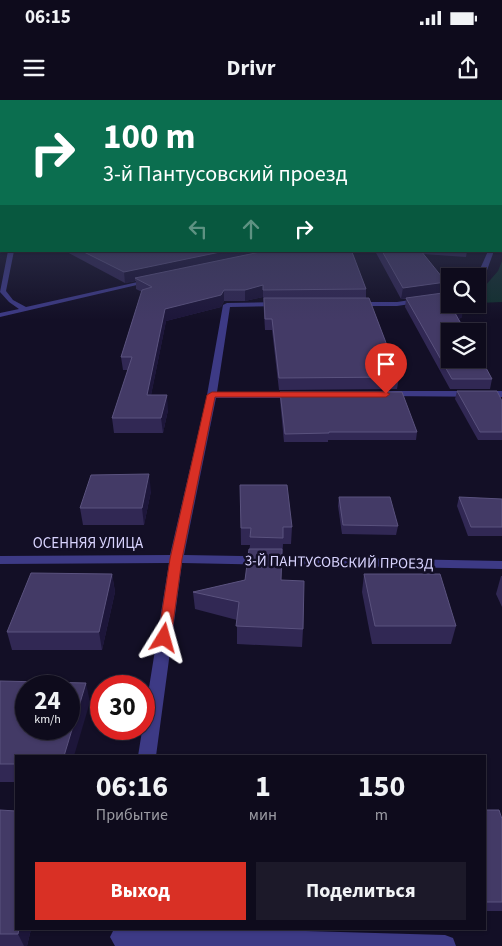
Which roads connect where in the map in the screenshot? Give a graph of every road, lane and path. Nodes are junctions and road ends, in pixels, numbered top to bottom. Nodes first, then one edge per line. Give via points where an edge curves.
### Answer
1 (11, 252) edge
2 (491, 252) edge
3 (486, 268) edge
4 (156, 280) edge
5 (441, 297) edge
6 (297, 304) edge
7 (347, 304) edge
8 (23, 308) junction
9 (0, 314) edge
10 (308, 394) edge
11 (376, 394) edge
12 (502, 394) edge
13 (212, 395) junction
14 (176, 559) junction
15 (0, 560) edge
16 (502, 565) edge
17 (147, 755) edge
18 (121, 937) edge
19 (445, 946) edge

1 - 8 street via 3,291
2 - 3 street
4 - 8 street
5 - 7 street via 396,304
6 - 13 street via 227,305
8 - 9 street
10 - 13 street
11 - 12 street
13 - 14 street
14 - 15 street, ОСЕННЯЯ УЛИЦА
14 - 16 street, 3-Й ПАНТУСОВСКИЙ ПРОЕЗД
14 - 17 street
18 - 19 street

